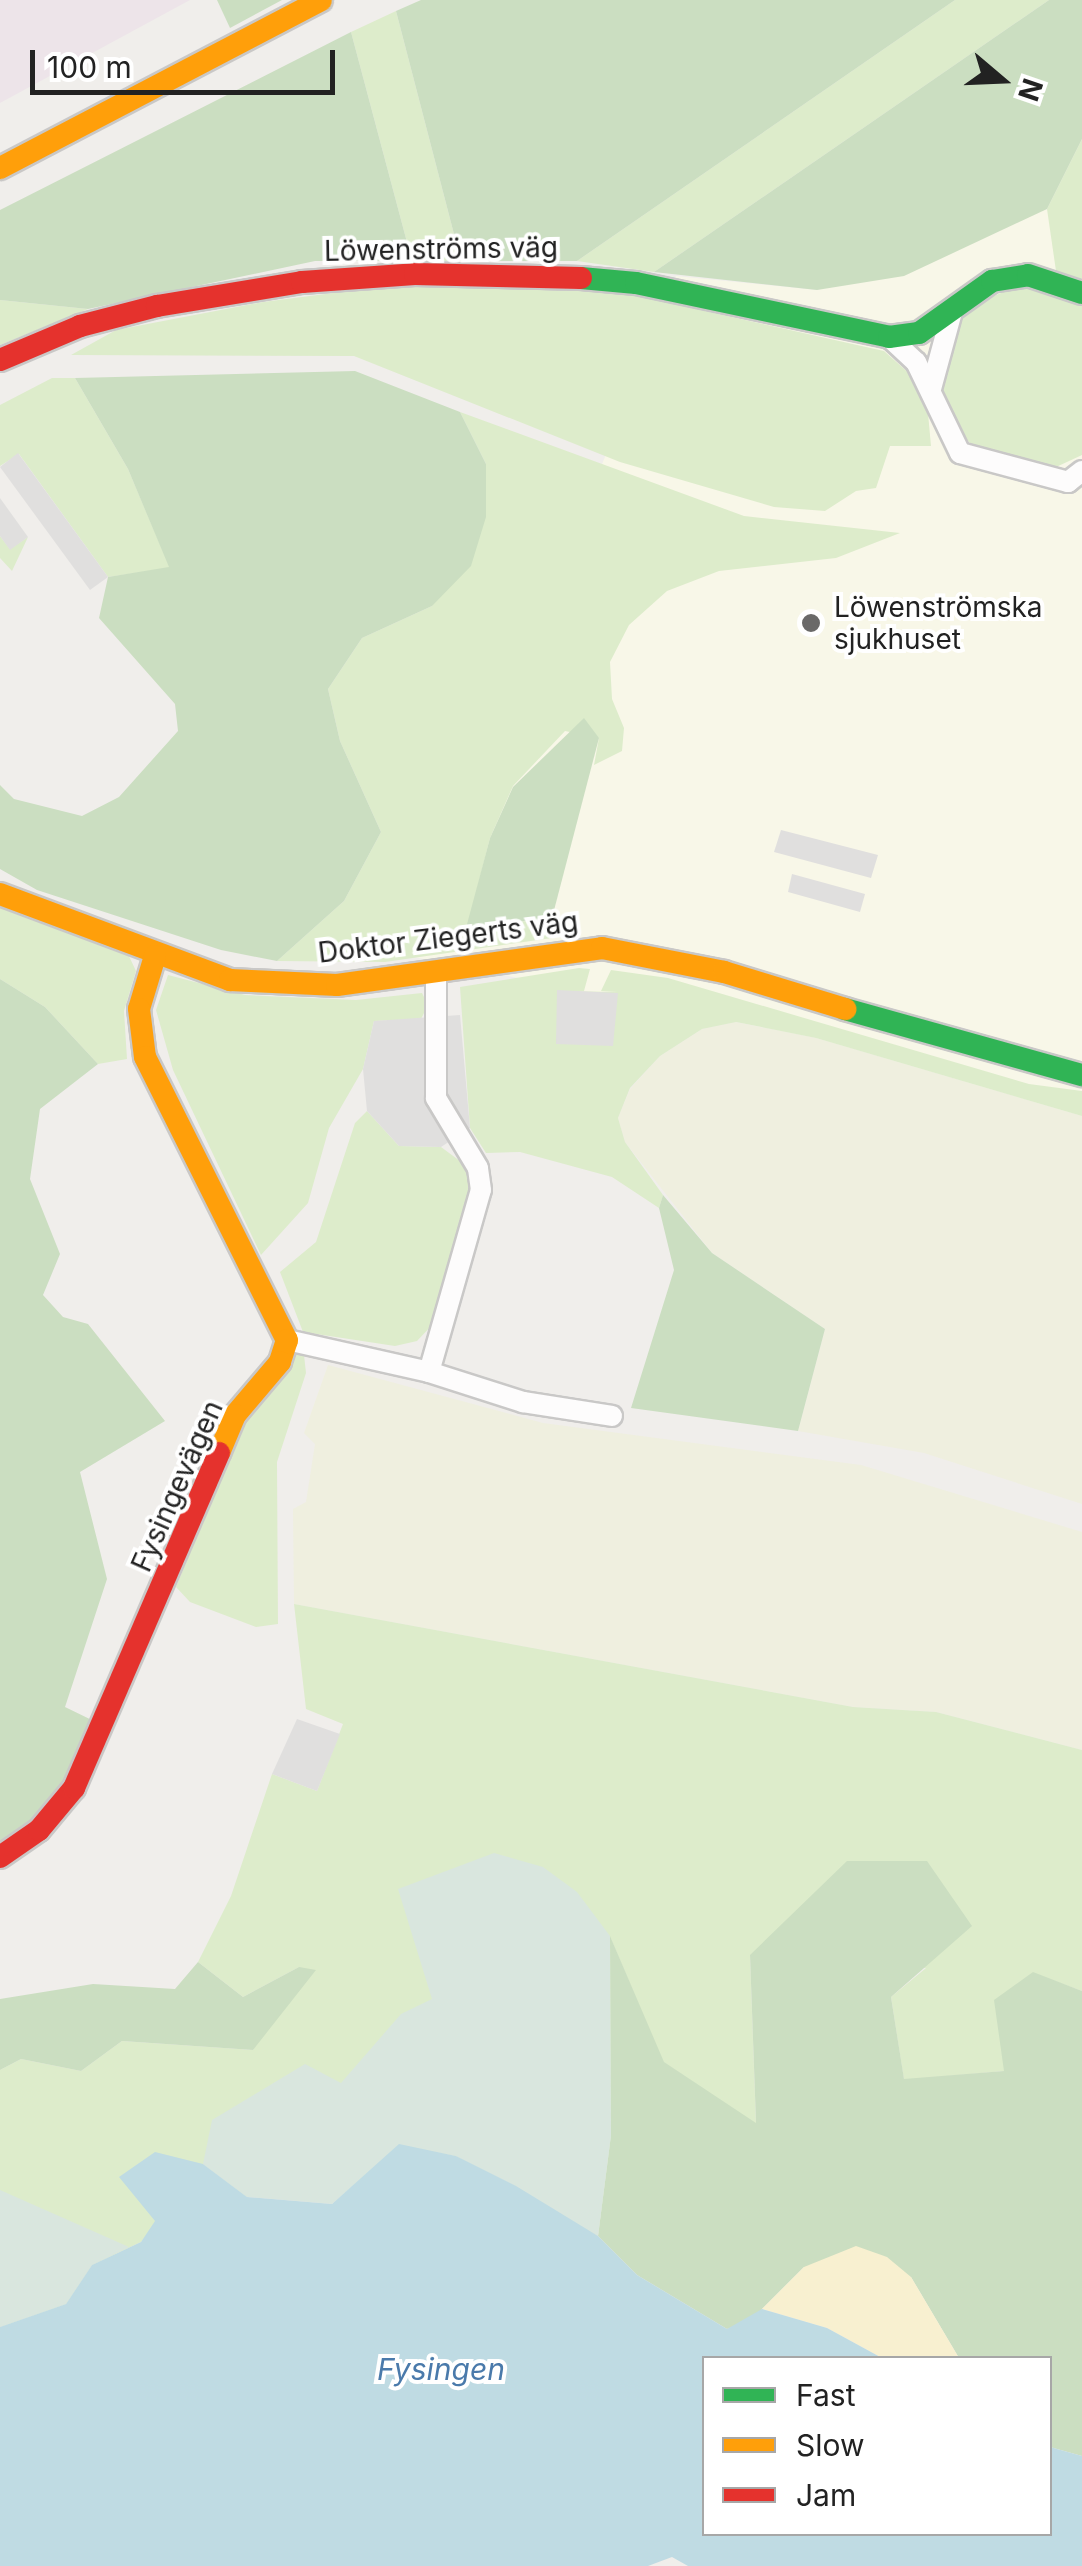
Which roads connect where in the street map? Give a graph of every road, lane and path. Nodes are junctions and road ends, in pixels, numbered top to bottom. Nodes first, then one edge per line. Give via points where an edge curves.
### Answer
1 (321, 0) edge
2 (0, 168) edge
3 (1082, 293) edge
4 (953, 306) junction
5 (889, 337) junction
6 (0, 360) edge
7 (930, 389) junction
8 (1082, 472) edge
9 (0, 894) edge
10 (154, 956) junction
11 (436, 972) junction
12 (1082, 1075) edge
13 (287, 1340) junction
14 (429, 1372) junction
15 (612, 1416) dead end
16 (0, 1857) edge

1 - 2 street
3 - 4 street via 1028,276 992,281
4 - 5 street via 920,333
4 - 7 street
5 - 6 street, Löwenströms väg via 636,283 520,273 415,274 302,282 157,306 80,326
5 - 7 street via 916,362
7 - 8 street via 960,453 1068,482
9 - 10 street, Doktor Ziegerts väg
10 - 11 street, Doktor Ziegerts väg via 248,981 337,985
10 - 13 street via 139,1009 145,1057
11 - 12 street, Doktor Ziegerts väg via 602,948 724,972
11 - 14 street via 436,1098 478,1168 480,1190
13 - 14 street
13 - 16 street, Fysingevägen via 280,1362 235,1415 74,1788 39,1830
14 - 15 street via 523,1402

